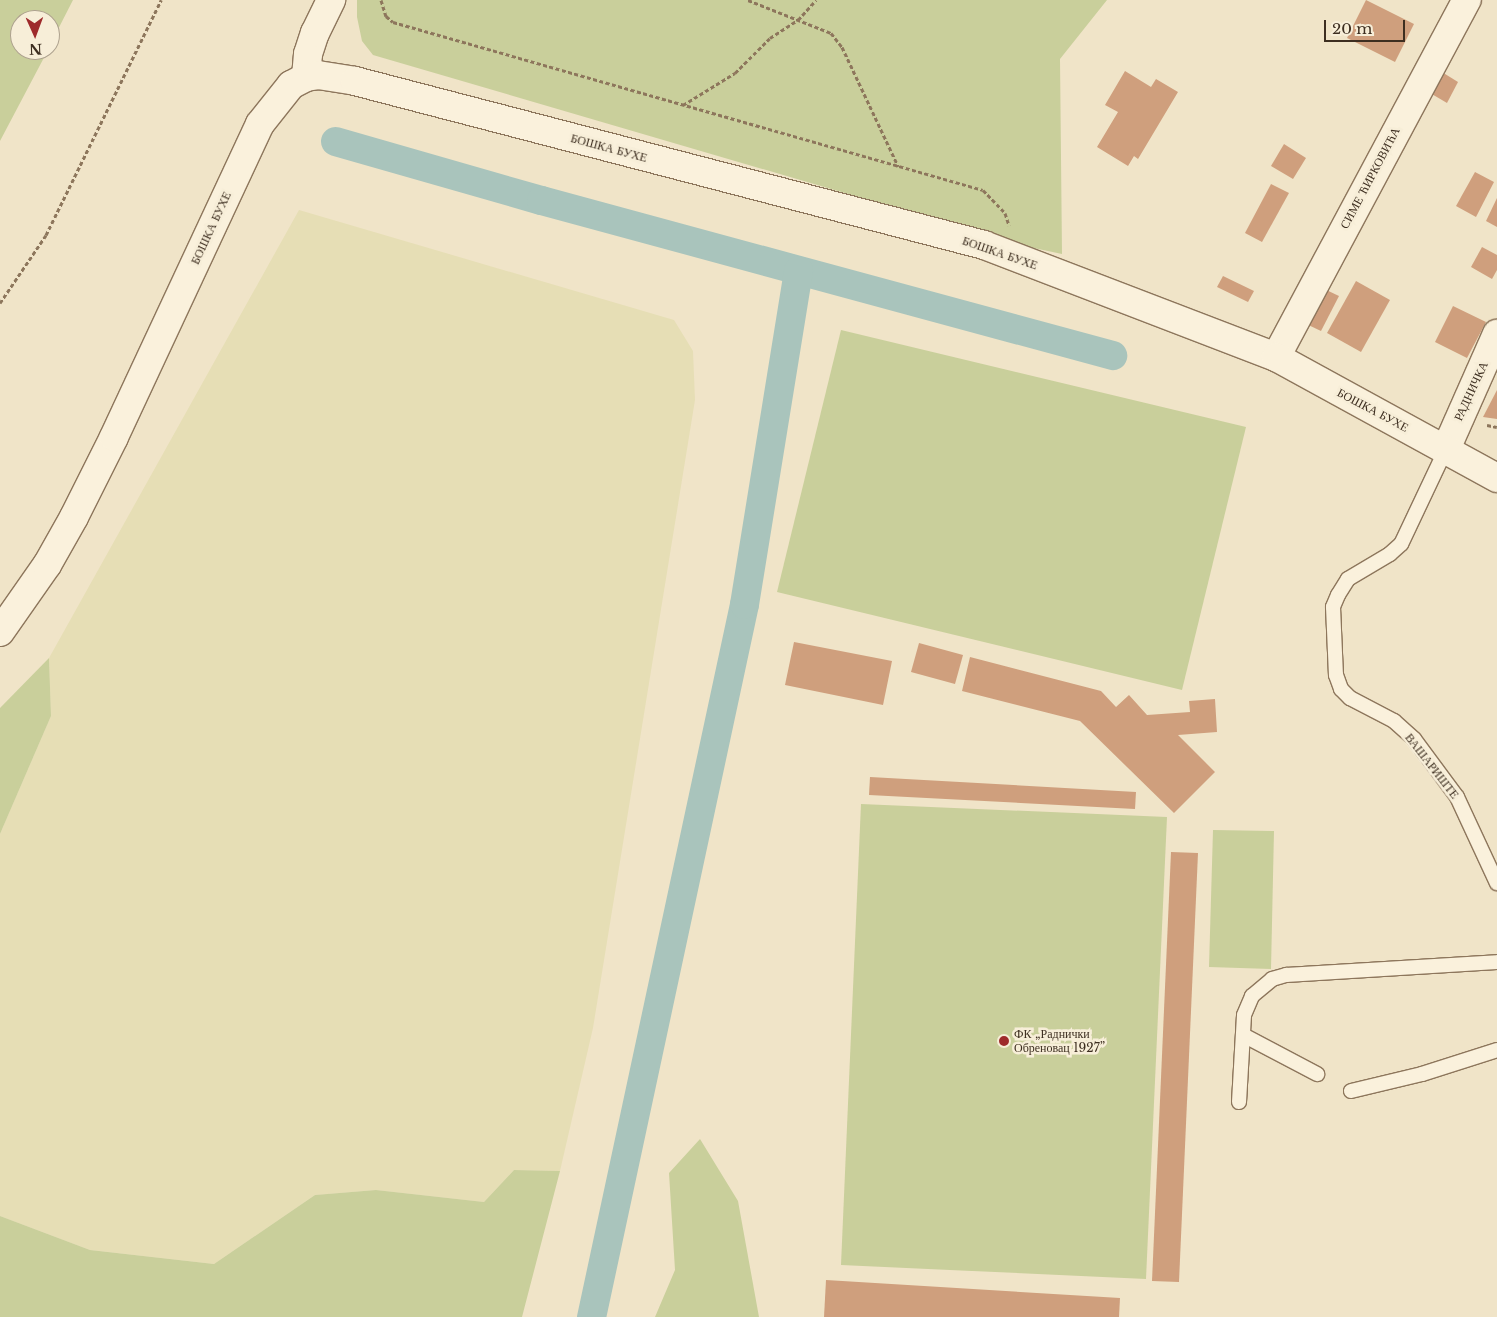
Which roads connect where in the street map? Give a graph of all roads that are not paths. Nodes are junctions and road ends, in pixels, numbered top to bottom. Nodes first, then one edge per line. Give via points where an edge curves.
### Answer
1 (331, 0) edge
2 (1467, 0) edge
3 (306, 77) junction
4 (1497, 334) edge
5 (1276, 357) junction
6 (1446, 449) junction
7 (1497, 478) edge
8 (0, 632) edge
9 (1497, 883) edge
10 (1497, 962) edge
11 (1243, 1034) junction
12 (1497, 1050) edge
13 (1317, 1074) dead end
14 (1351, 1091) dead end
15 (1239, 1102) dead end

1 - 3 main road via 312,40
2 - 5 main road, СИМЕ ЋИРКОВИЋА
3 - 5 main road, БОШКА БУХЕ via 318,75 354,81 984,246
3 - 8 main road, БОШКА БУХЕ via 291,85 260,124 74,517
4 - 6 main road, РАДНИЧКА
5 - 6 main road, БОШКА БУХЕ
6 - 7 main road, БОШКА БУХЕ
6 - 9 lane, ВАШАРИШТЕ via 1401,544 1348,579 1338,595 1333,607 1336,675 1341,689 1350,698 1394,721 1414,739 1457,797
10 - 11 lane via 1286,975 1272,979 1252,996 1244,1015
11 - 13 lane
11 - 15 lane
12 - 14 lane via 1422,1074

